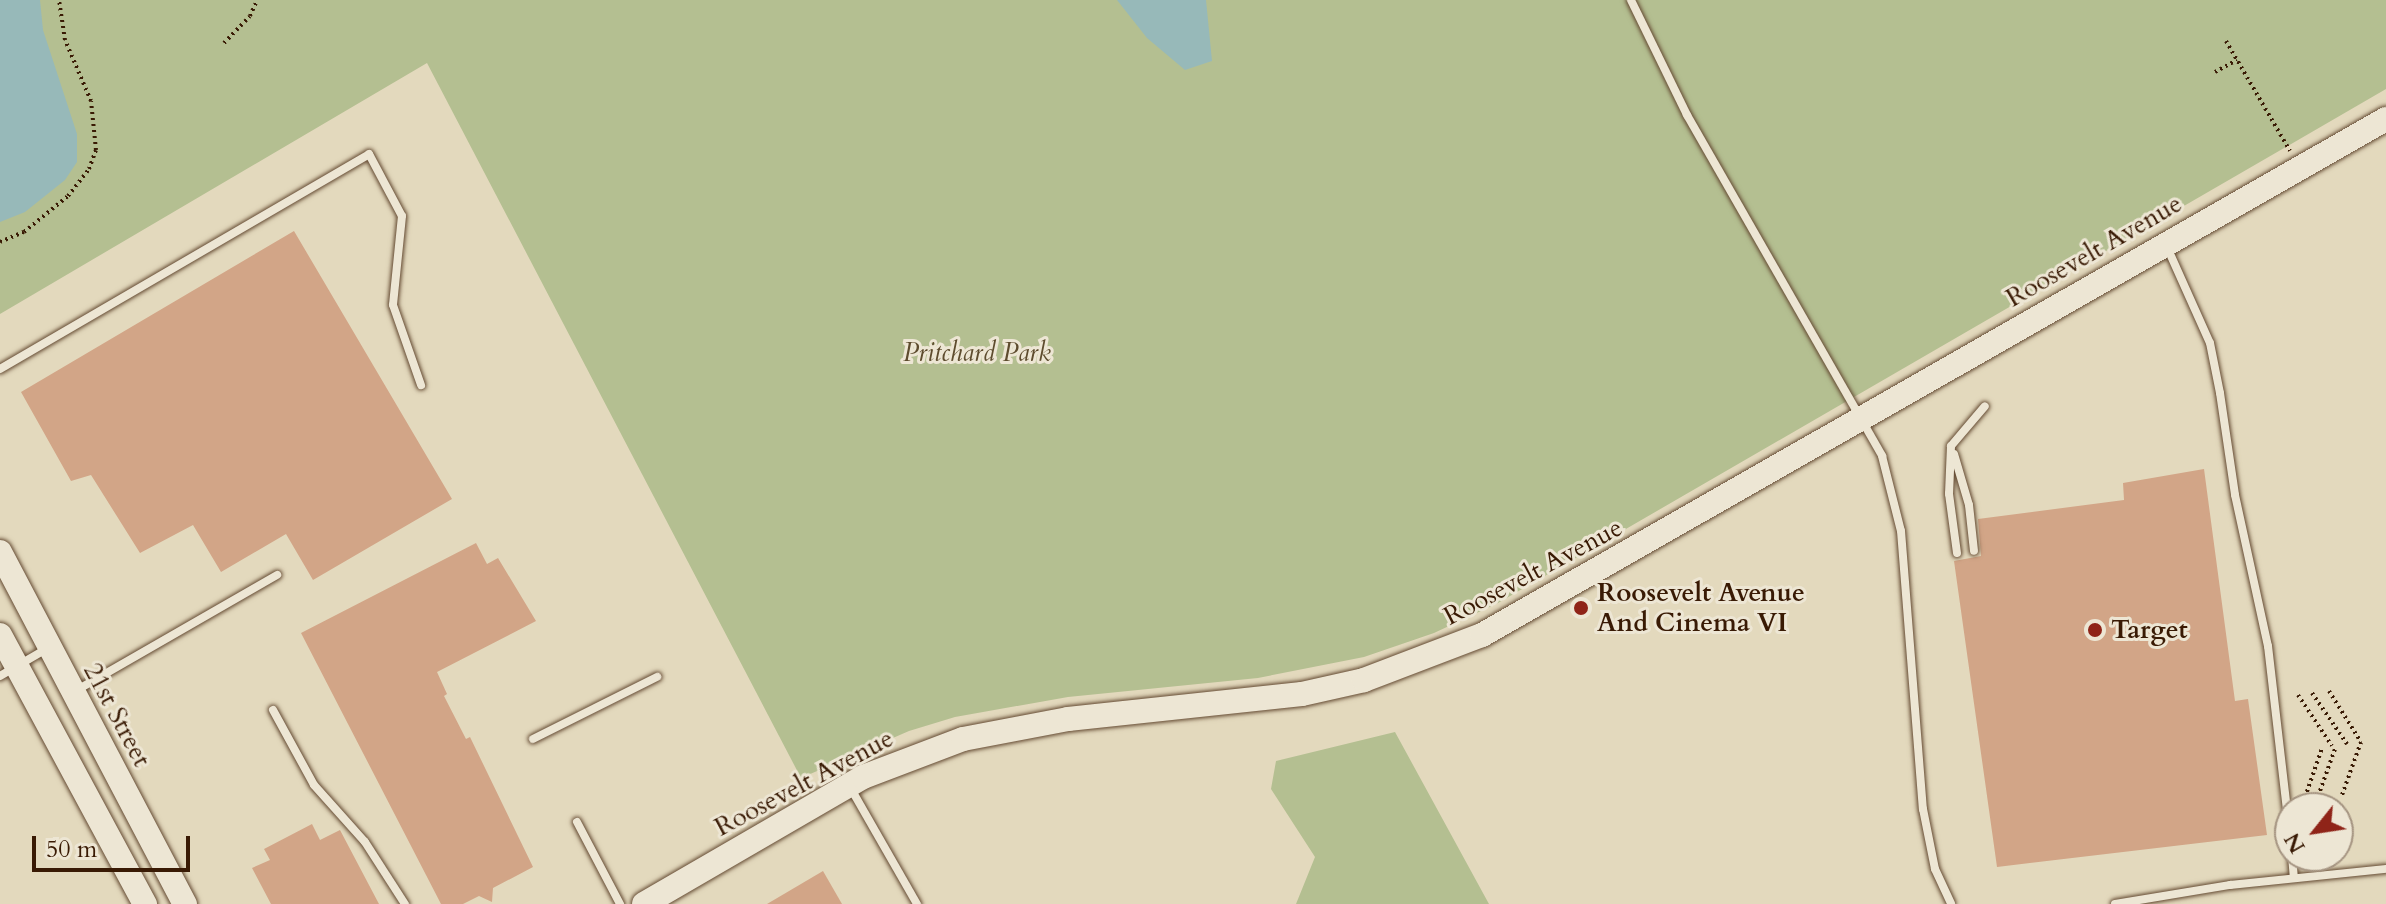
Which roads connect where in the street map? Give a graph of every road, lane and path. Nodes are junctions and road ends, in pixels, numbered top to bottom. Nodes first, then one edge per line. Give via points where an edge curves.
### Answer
1 (59, 0) edge
2 (257, 0) edge
3 (1631, 0) edge
4 (2226, 41) dead end
5 (224, 43) dead end
6 (2237, 60) junction
7 (2215, 72) dead end
8 (2386, 119) edge
9 (2299, 167) junction
10 (0, 242) edge
11 (2165, 242) junction
12 (0, 369) edge
13 (421, 385) dead end
14 (1985, 406) dead end
15 (1862, 418) junction
16 (1951, 446) junction
17 (1974, 551) dead end
18 (0, 552) edge
19 (1957, 553) dead end
20 (277, 575) dead end
21 (0, 635) edge
22 (50, 647) junction
23 (8, 671) edge
24 (657, 677) dead end
25 (2329, 691) dead end
26 (73, 692) junction
27 (2312, 693) dead end
28 (2298, 695) dead end
29 (273, 710) dead end
30 (533, 739) dead end
31 (2347, 744) dead end
32 (2322, 748) dead end
33 (849, 785) junction
34 (2285, 792) edge
35 (2307, 792) edge
36 (2319, 792) edge
37 (2343, 792) edge
38 (577, 822) dead end
39 (2386, 869) edge
40 (2293, 872) edge
41 (2294, 878) junction
42 (145, 904) edge
43 (185, 904) edge
44 (405, 904) edge
45 (620, 904) edge
46 (644, 904) edge
47 (917, 904) edge
48 (1951, 904) edge
49 (2115, 904) edge

1 - 10 path via 65,40 91,101 96,150 68,196 24,232
2 - 5 path via 250,16
3 - 15 lane via 1687,115
4 - 6 path
6 - 7 path
6 - 9 path
8 - 9 street, Roosevelt Avenue
9 - 11 street, Roosevelt Avenue
11 - 15 street, Roosevelt Avenue
11 - 34 lane via 2210,343 2235,495 2268,646
12 - 13 lane via 369,154 402,216 393,305
14 - 16 lane
15 - 33 street, Roosevelt Avenue via 1530,610 1425,660 1302,694 1015,727 912,756
15 - 48 lane via 1882,456 1897,509 1923,809 1935,869
16 - 17 lane via 1969,505
16 - 19 lane via 1949,494
18 - 22 street, 21st Street
20 - 26 lane
21 - 23 street
22 - 23 lane
22 - 26 street, 21st Street
23 - 42 street
24 - 30 lane
25 - 37 path via 2361,742
26 - 43 street, 21st Street
27 - 31 path
28 - 36 path via 2334,746
29 - 44 lane via 314,785 365,842
32 - 35 path
33 - 46 street, Roosevelt Avenue
33 - 47 lane
38 - 45 lane
39 - 41 lane
40 - 41 lane
41 - 49 lane

